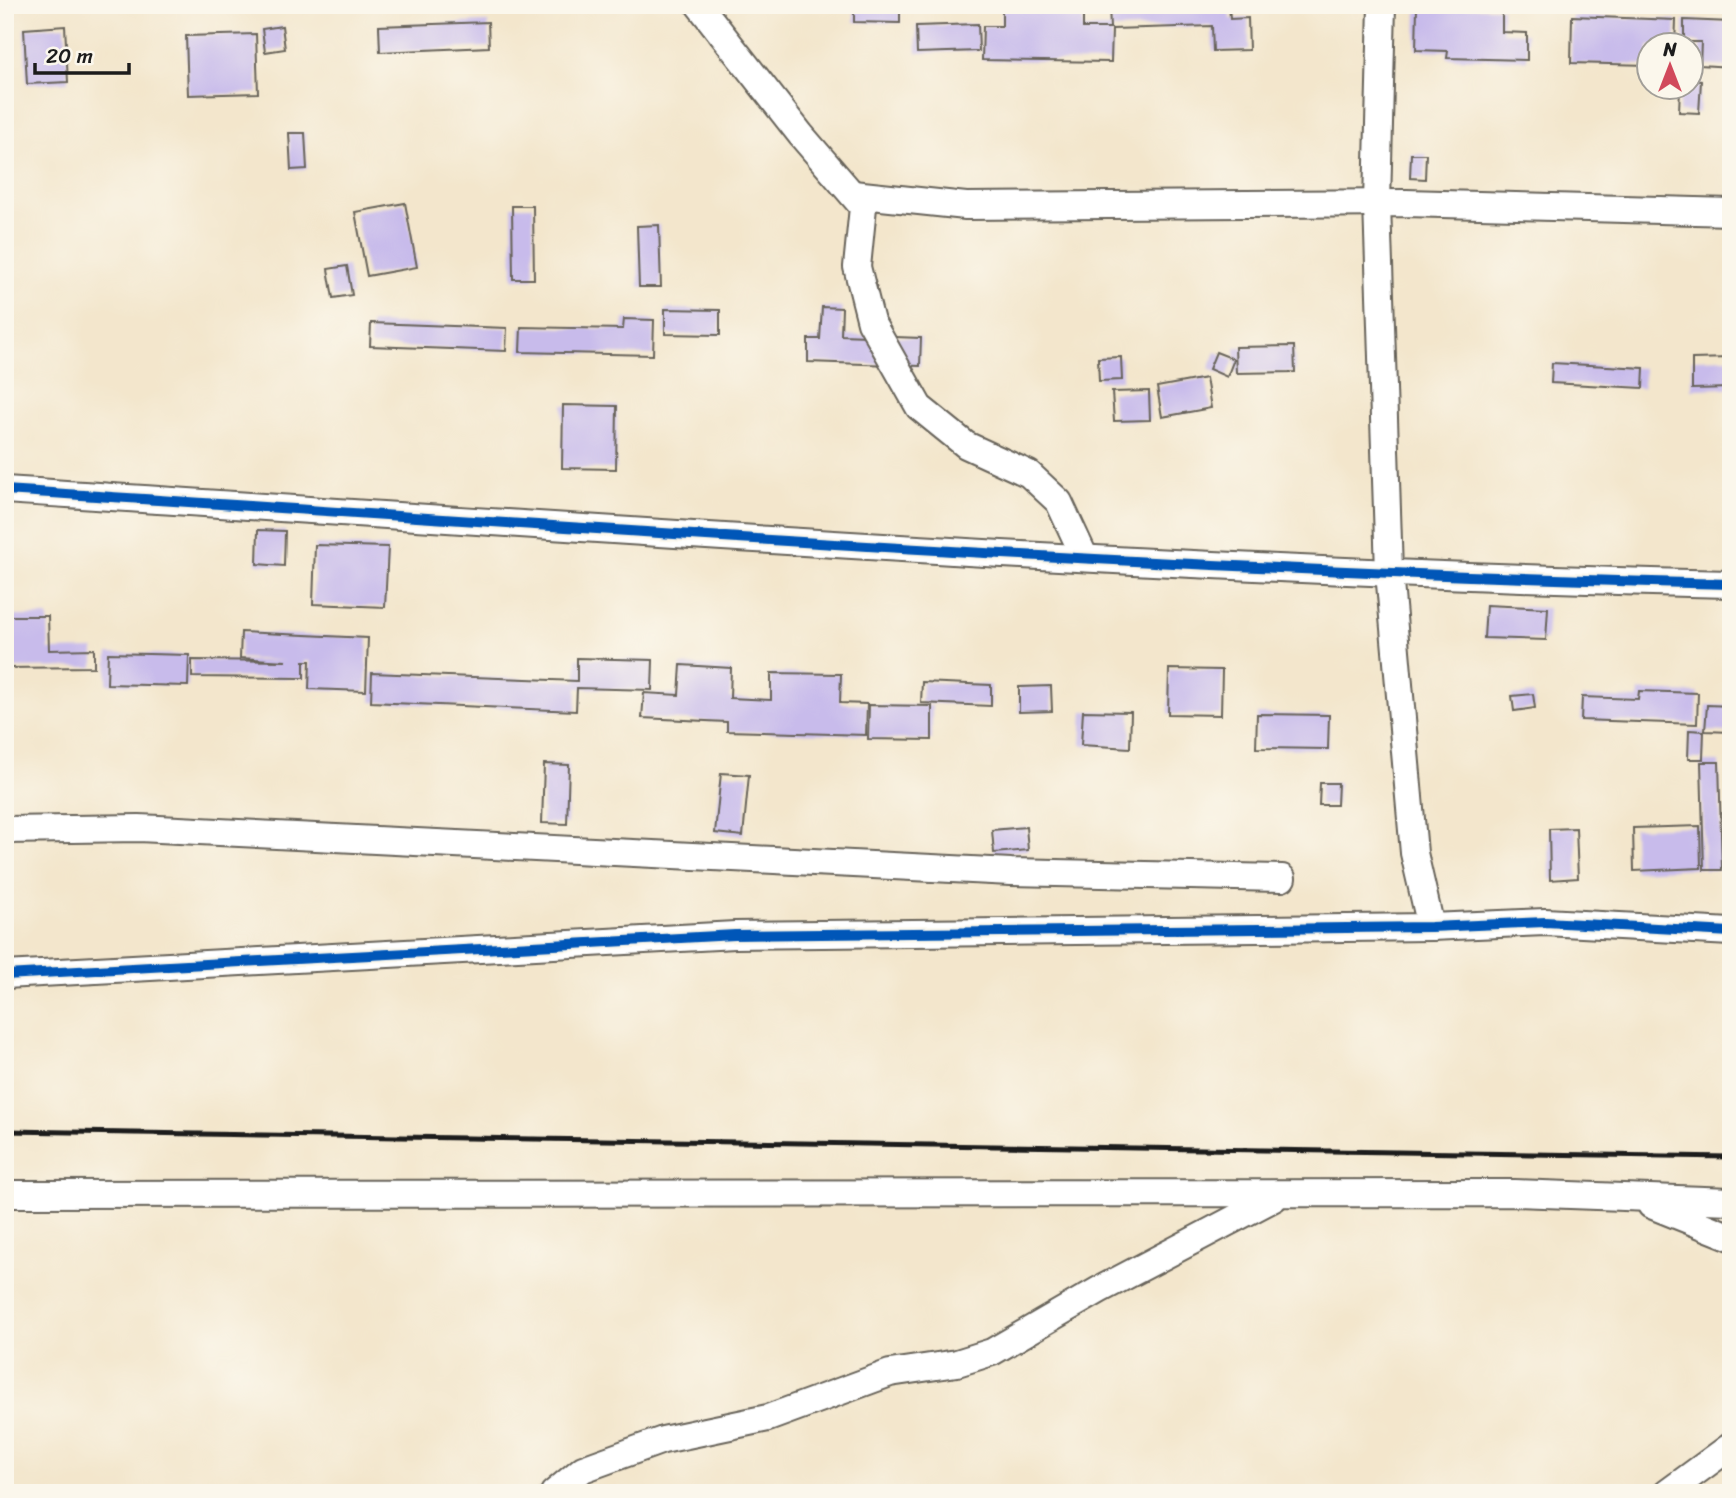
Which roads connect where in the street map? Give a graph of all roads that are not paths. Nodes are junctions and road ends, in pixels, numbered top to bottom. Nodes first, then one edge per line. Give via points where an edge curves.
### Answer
1 (699, 5) edge
2 (1382, 5) edge
3 (853, 194) junction
4 (1377, 203) junction
5 (1731, 212) edge
6 (5, 490) edge
7 (1084, 556) junction
8 (1389, 572) junction
9 (1731, 584) edge
10 (5, 830) edge
11 (1282, 878) dead end
12 (1431, 927) junction
13 (1731, 932) edge
14 (5, 975) edge
15 (5, 1194) edge
16 (1278, 1196) junction
17 (1633, 1198) junction
18 (1731, 1201) edge
19 (1731, 1237) edge
20 (1731, 1447) edge
21 (554, 1493) edge
22 (1667, 1493) edge

1 - 3 street
2 - 4 street
3 - 4 street via 966,206
3 - 7 street via 863,207 857,267 871,322 919,407 966,444 1029,474 1059,502
4 - 5 street
4 - 8 street
6 - 7 street
7 - 8 street
8 - 9 street
8 - 12 street via 1414,853
10 - 11 street via 139,828 1011,872
12 - 13 street via 1545,922
12 - 14 street via 735,935
15 - 16 street
16 - 17 street
16 - 21 street via 992,1352 957,1363 890,1373 768,1418 663,1440 583,1469
17 - 18 street
17 - 19 street
20 - 22 street

